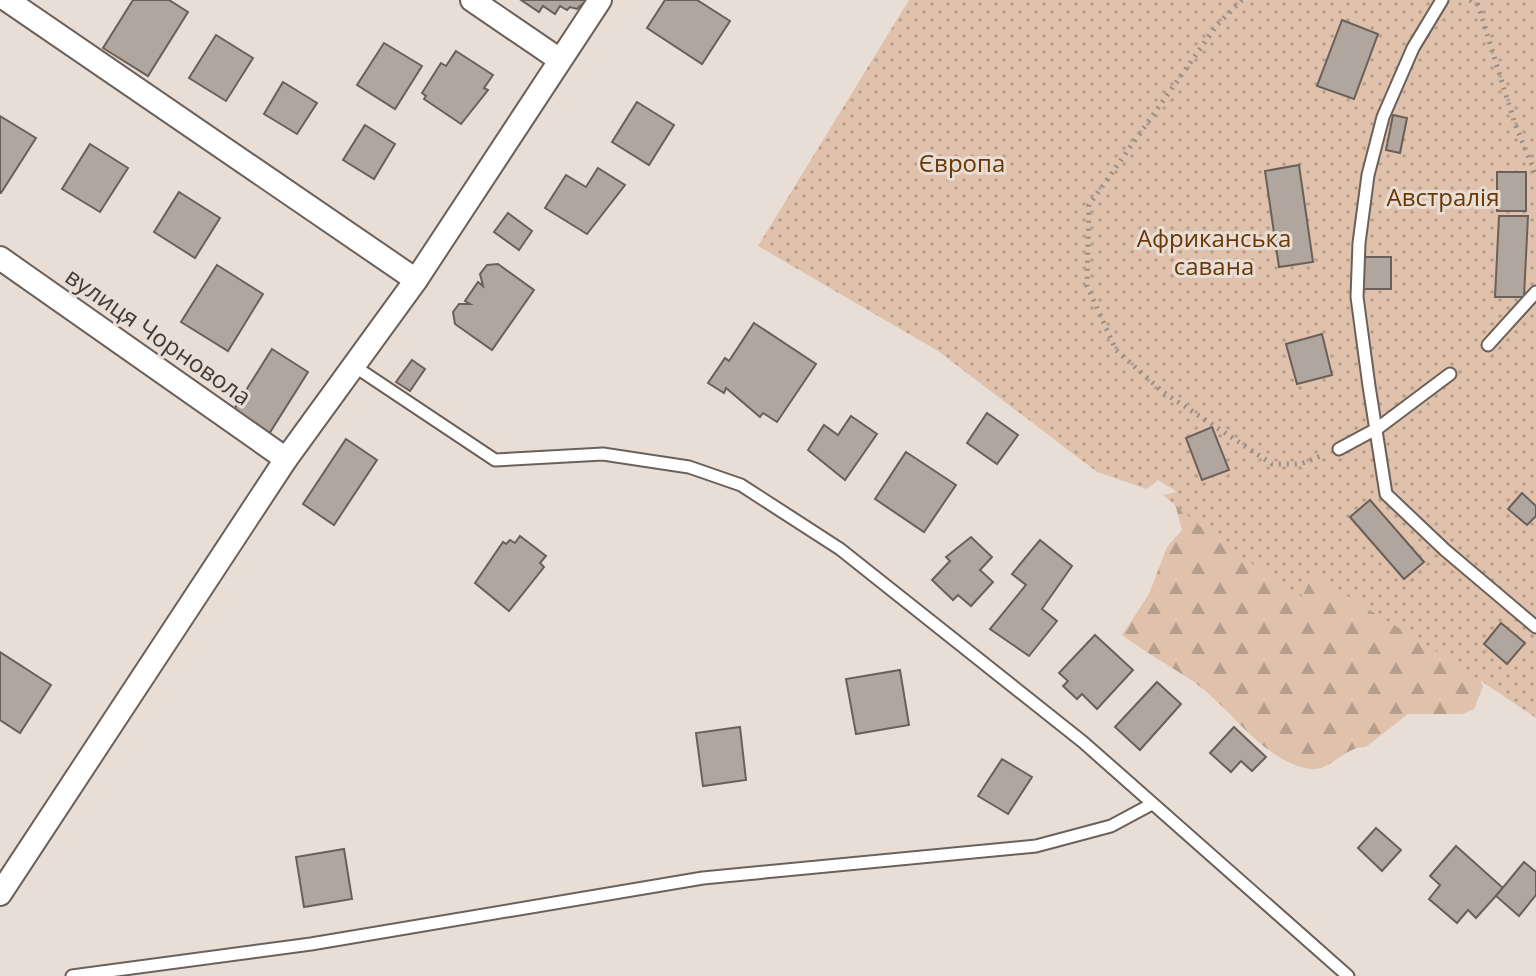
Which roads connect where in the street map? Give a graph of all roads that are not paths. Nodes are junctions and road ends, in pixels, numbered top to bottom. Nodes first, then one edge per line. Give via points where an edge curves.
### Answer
1 (7, 0) edge
2 (472, 0) edge
3 (600, 0) edge
4 (1442, 0) edge
5 (560, 60) junction
6 (0, 258) edge
7 (416, 280) junction
8 (1536, 292) edge
9 (1488, 345) dead end
10 (354, 366) junction
11 (1450, 374) dead end
12 (1378, 428) junction
13 (1339, 449) road end
14 (286, 459) junction
15 (1536, 627) edge
16 (1152, 804) junction
17 (0, 894) edge
18 (72, 976) edge
19 (1348, 976) edge

1 - 7 street
2 - 5 street
3 - 5 street
4 - 12 lane via 1413,48 1383,117 1368,175 1357,297
5 - 7 street
6 - 14 street, вулиця Чорновола
7 - 10 street
8 - 9 lane
10 - 14 street
10 - 16 lane via 495,460 603,454 689,467 741,485 840,549 1083,742
11 - 12 lane
12 - 13 lane
12 - 15 lane via 1386,494
14 - 17 street
16 - 18 lane via 1111,826 1036,846 703,878 311,944
16 - 19 lane

